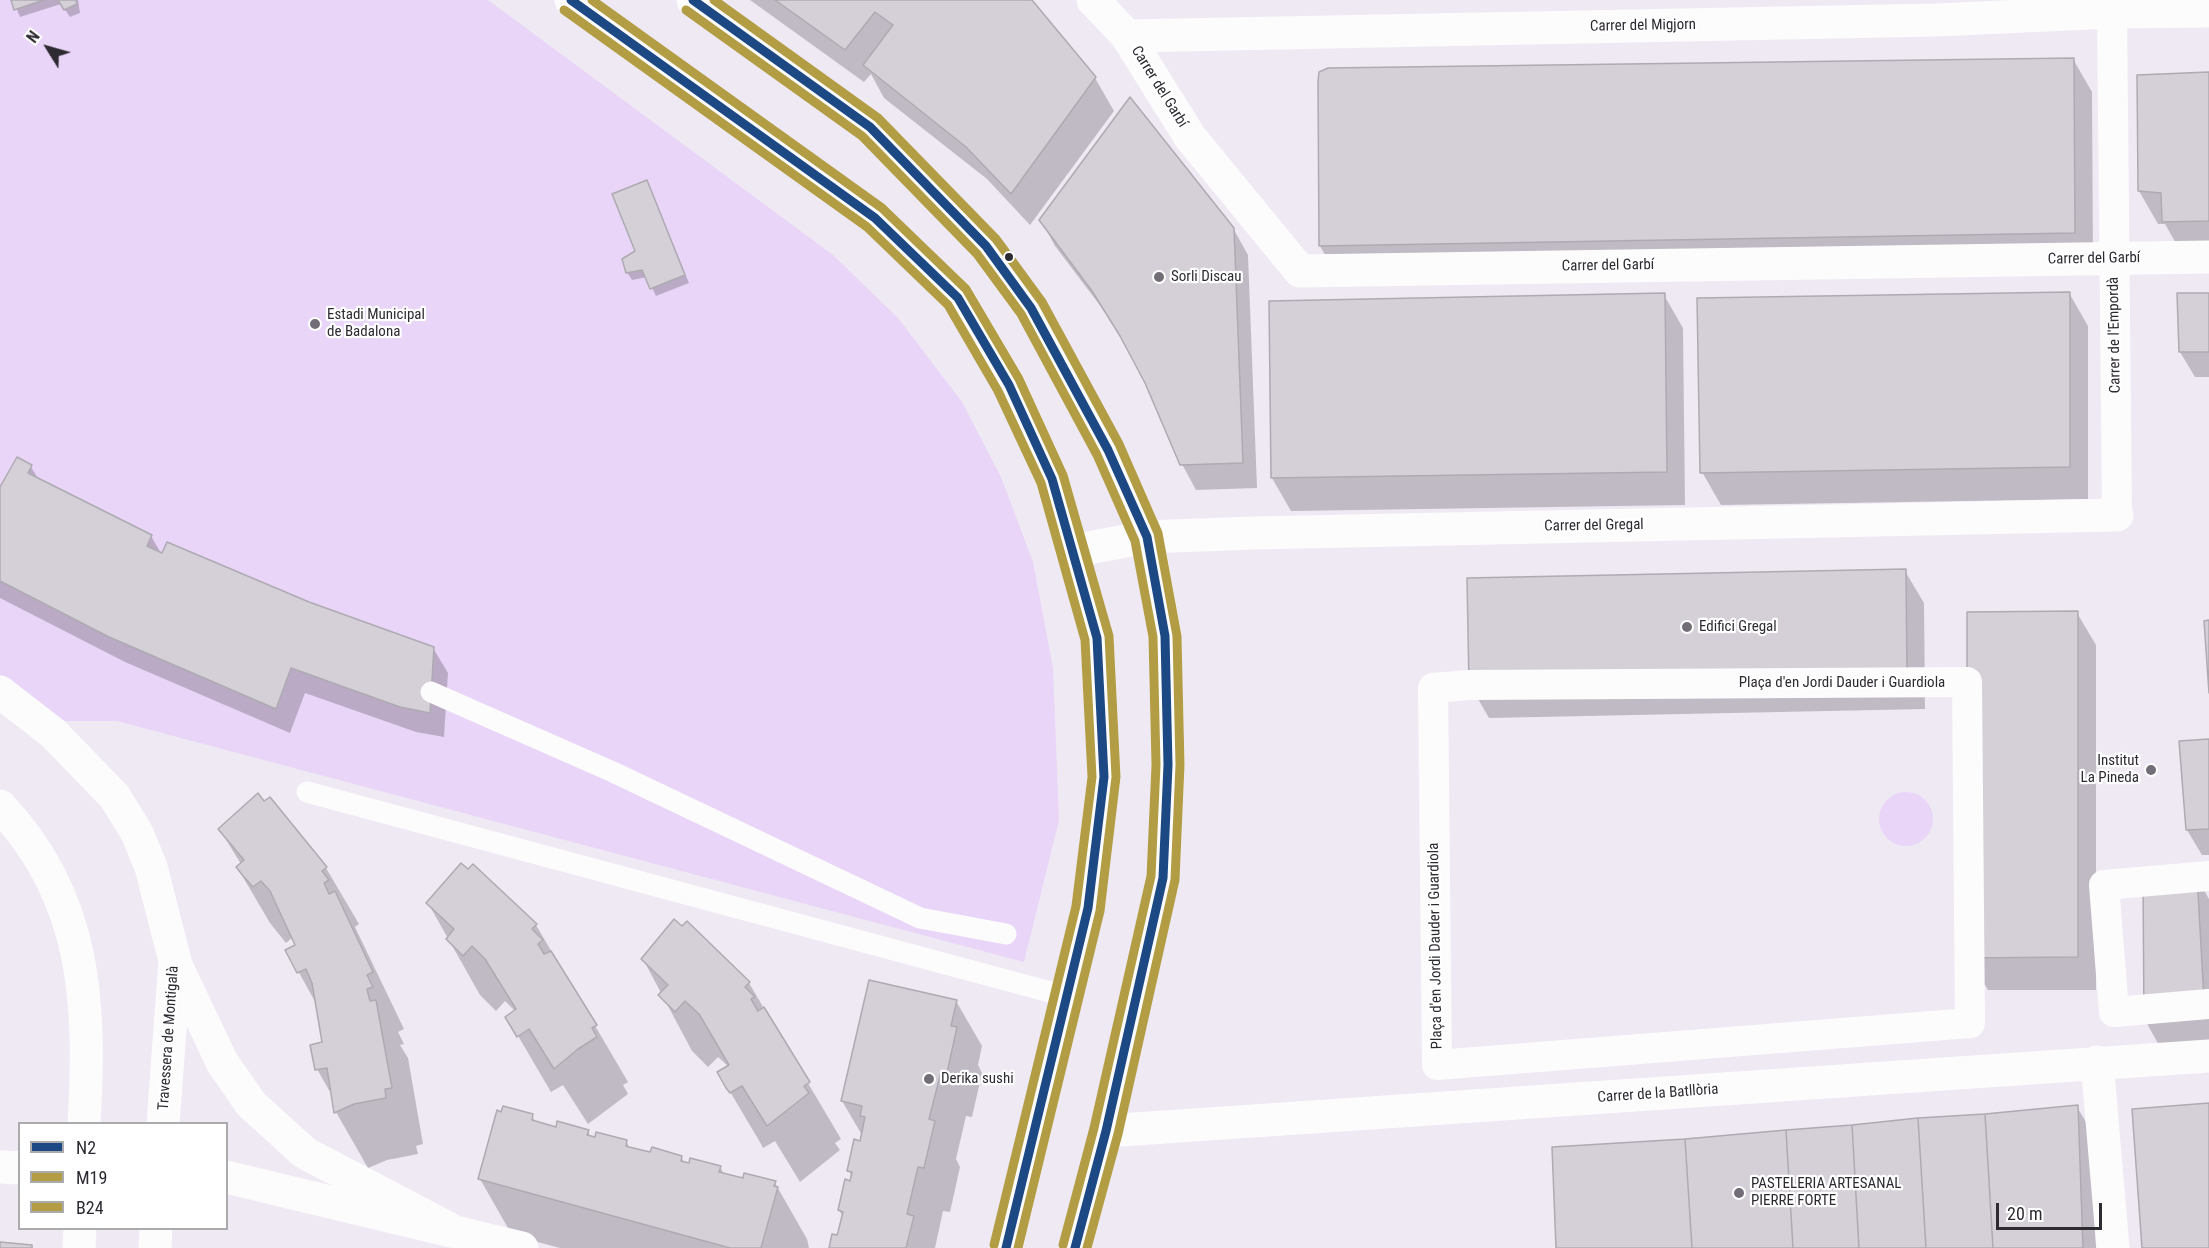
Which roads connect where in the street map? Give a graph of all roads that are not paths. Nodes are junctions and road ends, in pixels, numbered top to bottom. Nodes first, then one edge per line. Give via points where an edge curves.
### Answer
1 (571, 0) edge
2 (693, 0) edge
3 (1093, 0) edge
4 (1938, 10) edge
5 (2209, 11) edge
6 (1718, 12) edge
7 (2112, 12) junction
8 (1127, 36) junction
9 (2209, 258) edge
10 (2114, 259) junction
11 (2117, 515) joint
12 (1147, 537) junction
13 (1072, 551) junction
14 (0, 692) edge
15 (431, 692) dead end
16 (307, 792) dead end
17 (0, 806) edge
18 (2209, 876) edge
19 (1005, 934) dead end
20 (175, 961) junction
21 (1065, 996) junction
22 (2209, 1004) edge
23 (2209, 1056) edge
24 (2097, 1062) junction
25 (1437, 1065) joint
26 (84, 1122) edge
27 (163, 1122) edge
28 (1106, 1131) junction
29 (0, 1167) edge
30 (18, 1168) edge
31 (228, 1177) edge
32 (450, 1229) junction
33 (80, 1230) edge
34 (156, 1230) edge
35 (79, 1248) edge
36 (155, 1248) edge
37 (522, 1248) edge
38 (1006, 1248) edge
39 (1075, 1248) edge
40 (2112, 1248) edge

1 - 13 street via 875,218 958,298 1009,385 1052,479
2 - 12 street via 870,127 986,246 1031,308 1108,450
3 - 8 street
4 - 6 street, Carrer del Migjorn
4 - 7 street, Carrer del Migjorn
5 - 7 street, Carrer del Migjorn
6 - 8 street, Carrer del Migjorn
7 - 10 street, Carrer de l'Empordà
8 - 10 street, Carrer del Garbí via 1190,136 1300,271
9 - 10 street, Carrer del Garbí
10 - 11 street, Carrer de l'Empordà
11 - 12 street, Carrer del Gregal
12 - 13 street, Carrer del Gregal
12 - 28 street via 1165,636 1168,765 1163,878
13 - 21 street via 1097,639 1104,777 1088,908
14 - 20 street, Travessera de Montigalà via 53,733 115,798 151,867
15 - 19 lane via 614,772 920,918
16 - 21 lane
17 - 26 street via 37,853 74,930 82,974
18 - 22 street via 2104,885 2114,1012
20 - 27 street, Travessera de Montigalà
20 - 32 street via 222,1062 251,1104 305,1153
21 - 38 street
23 - 24 street, Carrer de la Batllòria
24 - 28 street, Carrer de la Batllòria
24 - 40 street
25 - 25 street, Plaça d'en Jordi Dauder i Guardiola via 1433,688 1966,682 1970,1023
28 - 39 street
29 - 30 street
31 - 32 street
32 - 37 street
33 - 35 street
34 - 36 street

